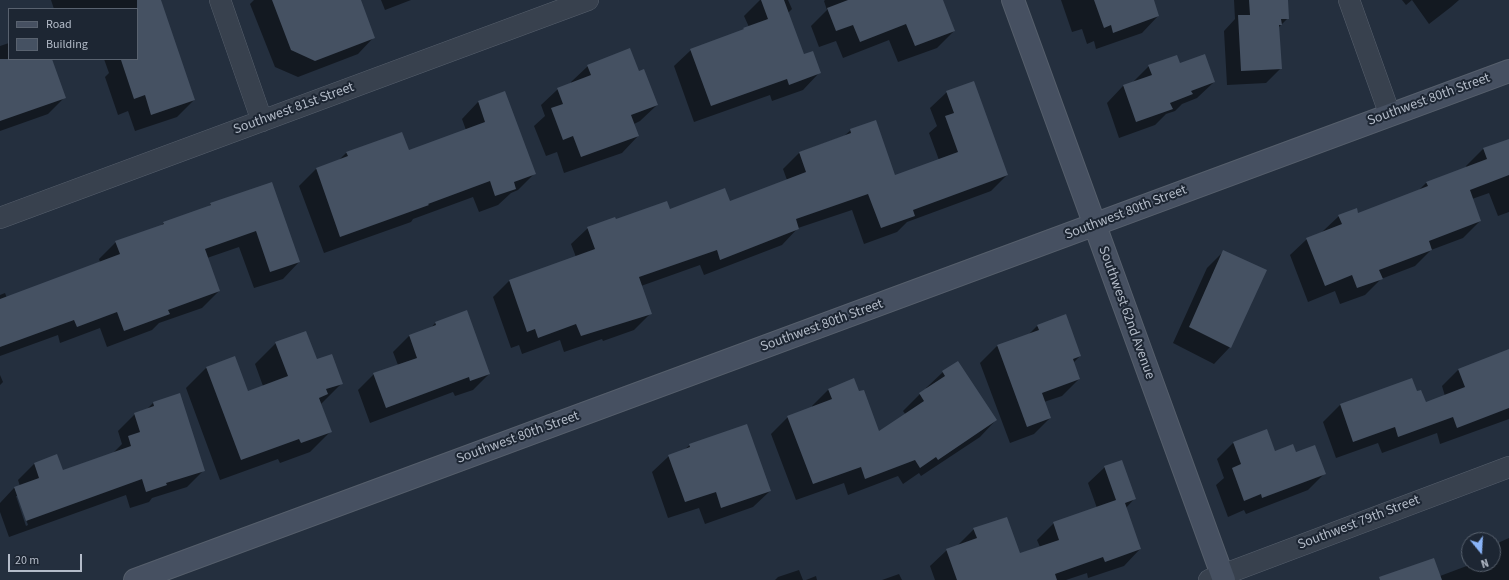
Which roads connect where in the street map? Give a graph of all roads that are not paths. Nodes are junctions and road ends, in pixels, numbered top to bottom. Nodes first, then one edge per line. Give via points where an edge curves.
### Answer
1 (220, 0) edge
2 (588, 0) edge
3 (1013, 0) edge
4 (1348, 0) edge
5 (1509, 71) edge
6 (1390, 115) junction
7 (262, 121) junction
8 (0, 218) edge
9 (1094, 224) junction
10 (1509, 467) edge
11 (1218, 578) edge
12 (135, 580) edge

1 - 7 street
2 - 7 street, Southwest 81st Street
3 - 9 street, Southwest 62nd Avenue
4 - 6 street
5 - 6 street, Southwest 80th Street
6 - 9 street, Southwest 80th Street
7 - 8 street, Southwest 81st Street
9 - 11 street, Southwest 62nd Avenue
9 - 12 street, Southwest 80th Street
10 - 11 street, Southwest 79th Street

